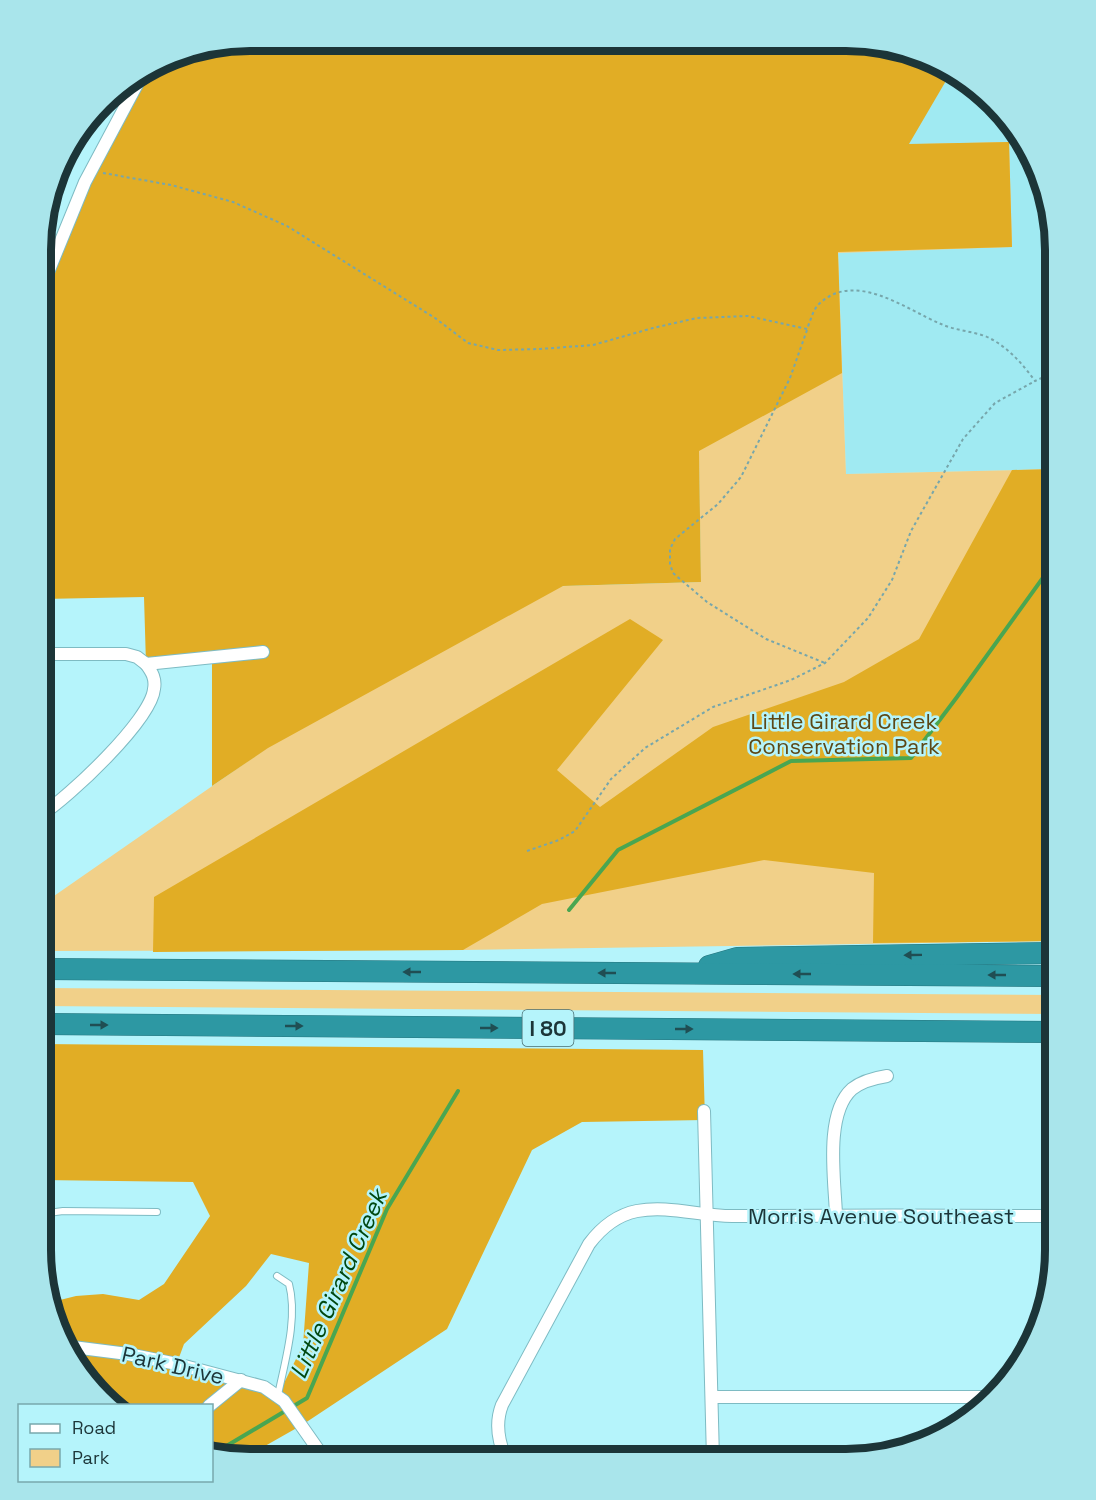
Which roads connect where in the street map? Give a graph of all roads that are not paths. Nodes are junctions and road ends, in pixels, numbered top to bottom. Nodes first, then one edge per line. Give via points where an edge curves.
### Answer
1 (135, 88) edge
2 (51, 264) edge
3 (263, 652) dead end
4 (51, 654) edge
5 (146, 664) junction
6 (51, 808) edge
7 (1045, 953) edge
8 (51, 969) edge
9 (679, 973) junction
10 (1045, 976) edge
11 (51, 1024) edge
12 (881, 1030) junction
13 (1045, 1032) edge
14 (1045, 1046) edge
15 (886, 1076) dead end
16 (704, 1111) dead end
17 (157, 1212) dead end
18 (51, 1213) edge
19 (707, 1214) junction
20 (836, 1215) junction
21 (1045, 1216) edge
22 (277, 1276) dead end
23 (77, 1348) edge
24 (241, 1380) junction
25 (712, 1397) junction
26 (980, 1397) edge
27 (281, 1398) junction
28 (211, 1404) edge
29 (318, 1449) edge
30 (502, 1449) edge
31 (713, 1449) edge

1 - 2 street via 91,171
3 - 5 street
4 - 5 street via 126,654
5 - 6 street via 154,680 147,708 71,793
7 -> 9 highway via 737,958
9 -> 8 highway
10 -> 9 highway
11 -> 12 highway, I 80
12 - 13 highway, I 80
12 - 14 highway via 951,1044
15 - 20 street via 854,1088 840,1107 834,1139
16 - 19 street
17 - 18 lane
19 - 20 street, Morris Avenue Southeast
19 - 25 street
19 - 30 street, Morris Avenue Southeast via 657,1209 634,1212 609,1223 596,1235 502,1404 498,1424
20 - 21 street, Morris Avenue Southeast
22 - 27 lane via 290,1284 292,1294
23 - 24 street, Park Drive via 128,1354
24 - 27 street via 264,1387
24 - 28 street, Park Drive
25 - 26 street
25 - 31 street
27 - 29 street

